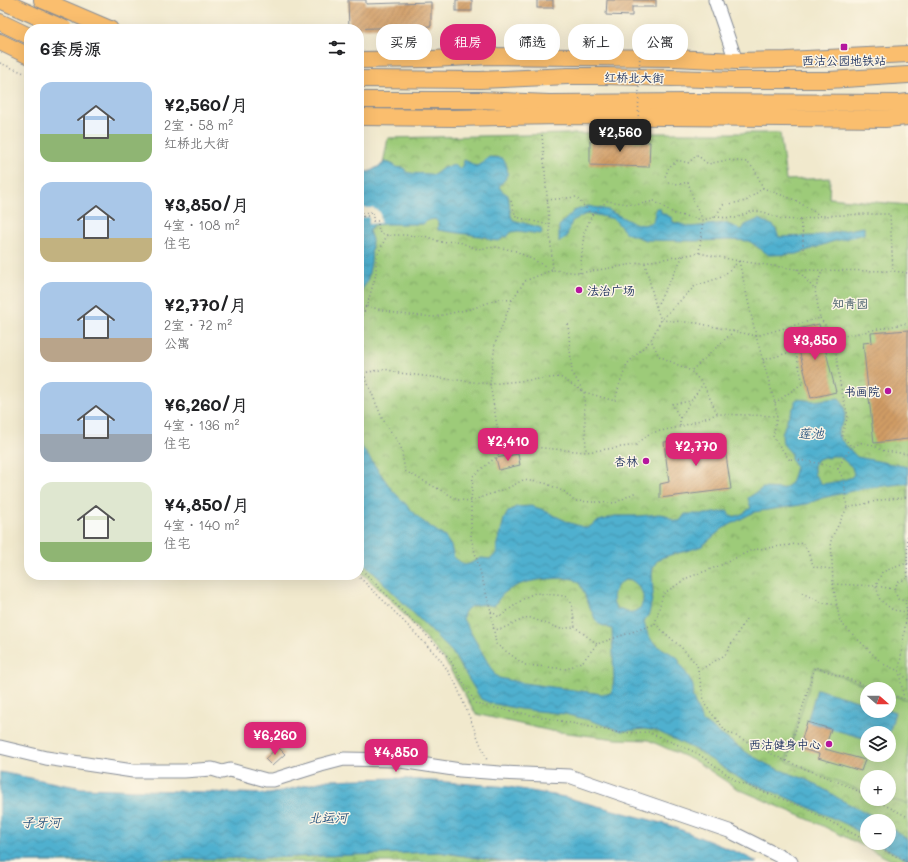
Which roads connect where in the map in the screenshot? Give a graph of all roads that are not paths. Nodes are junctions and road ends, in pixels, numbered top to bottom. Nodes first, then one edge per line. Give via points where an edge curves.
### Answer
1 (0, 0) edge
2 (8, 0) edge
3 (42, 0) edge
4 (715, 0) edge
5 (0, 18) edge
6 (0, 22) edge
7 (54, 24) edge
8 (98, 24) edge
9 (24, 34) edge
10 (0, 42) edge
11 (24, 54) edge
12 (908, 54) edge
13 (632, 58) edge
14 (432, 59) joint
15 (688, 59) edge
16 (364, 60) edge
17 (376, 60) edge
18 (666, 60) edge
19 (736, 61) junction
20 (908, 75) edge
21 (568, 76) junction
22 (606, 76) junction
23 (364, 79) edge
24 (364, 100) edge
25 (908, 102) edge
26 (549, 103) junction
27 (364, 117) edge
28 (453, 118) junction
29 (908, 118) edge
30 (0, 747) edge
31 (791, 862) edge

1 - 7 main road, bridge
2 - 5 main road
3 - 8 main road
4 - 19 street
6 - 9 main road
10 - 11 main road
12 - 19 main road
13 - 14 main road via 490,56
14 - 21 main road via 514,67
15 - 19 main road
16 - 17 main road
18 - 22 main road
20 - 22 main road, 红桥北大街 via 829,80
21 - 22 main road, 红桥北大街
21 - 23 main road, 红桥北大街 via 480,80
24 - 26 main road, 红桥北大街
25 - 26 main road, 红桥北大街
26 - 28 main road
27 - 28 main road
28 - 29 main road
30 - 31 street via 46,758 133,771 230,770 266,780 344,759 394,760 460,770 569,776 729,831

